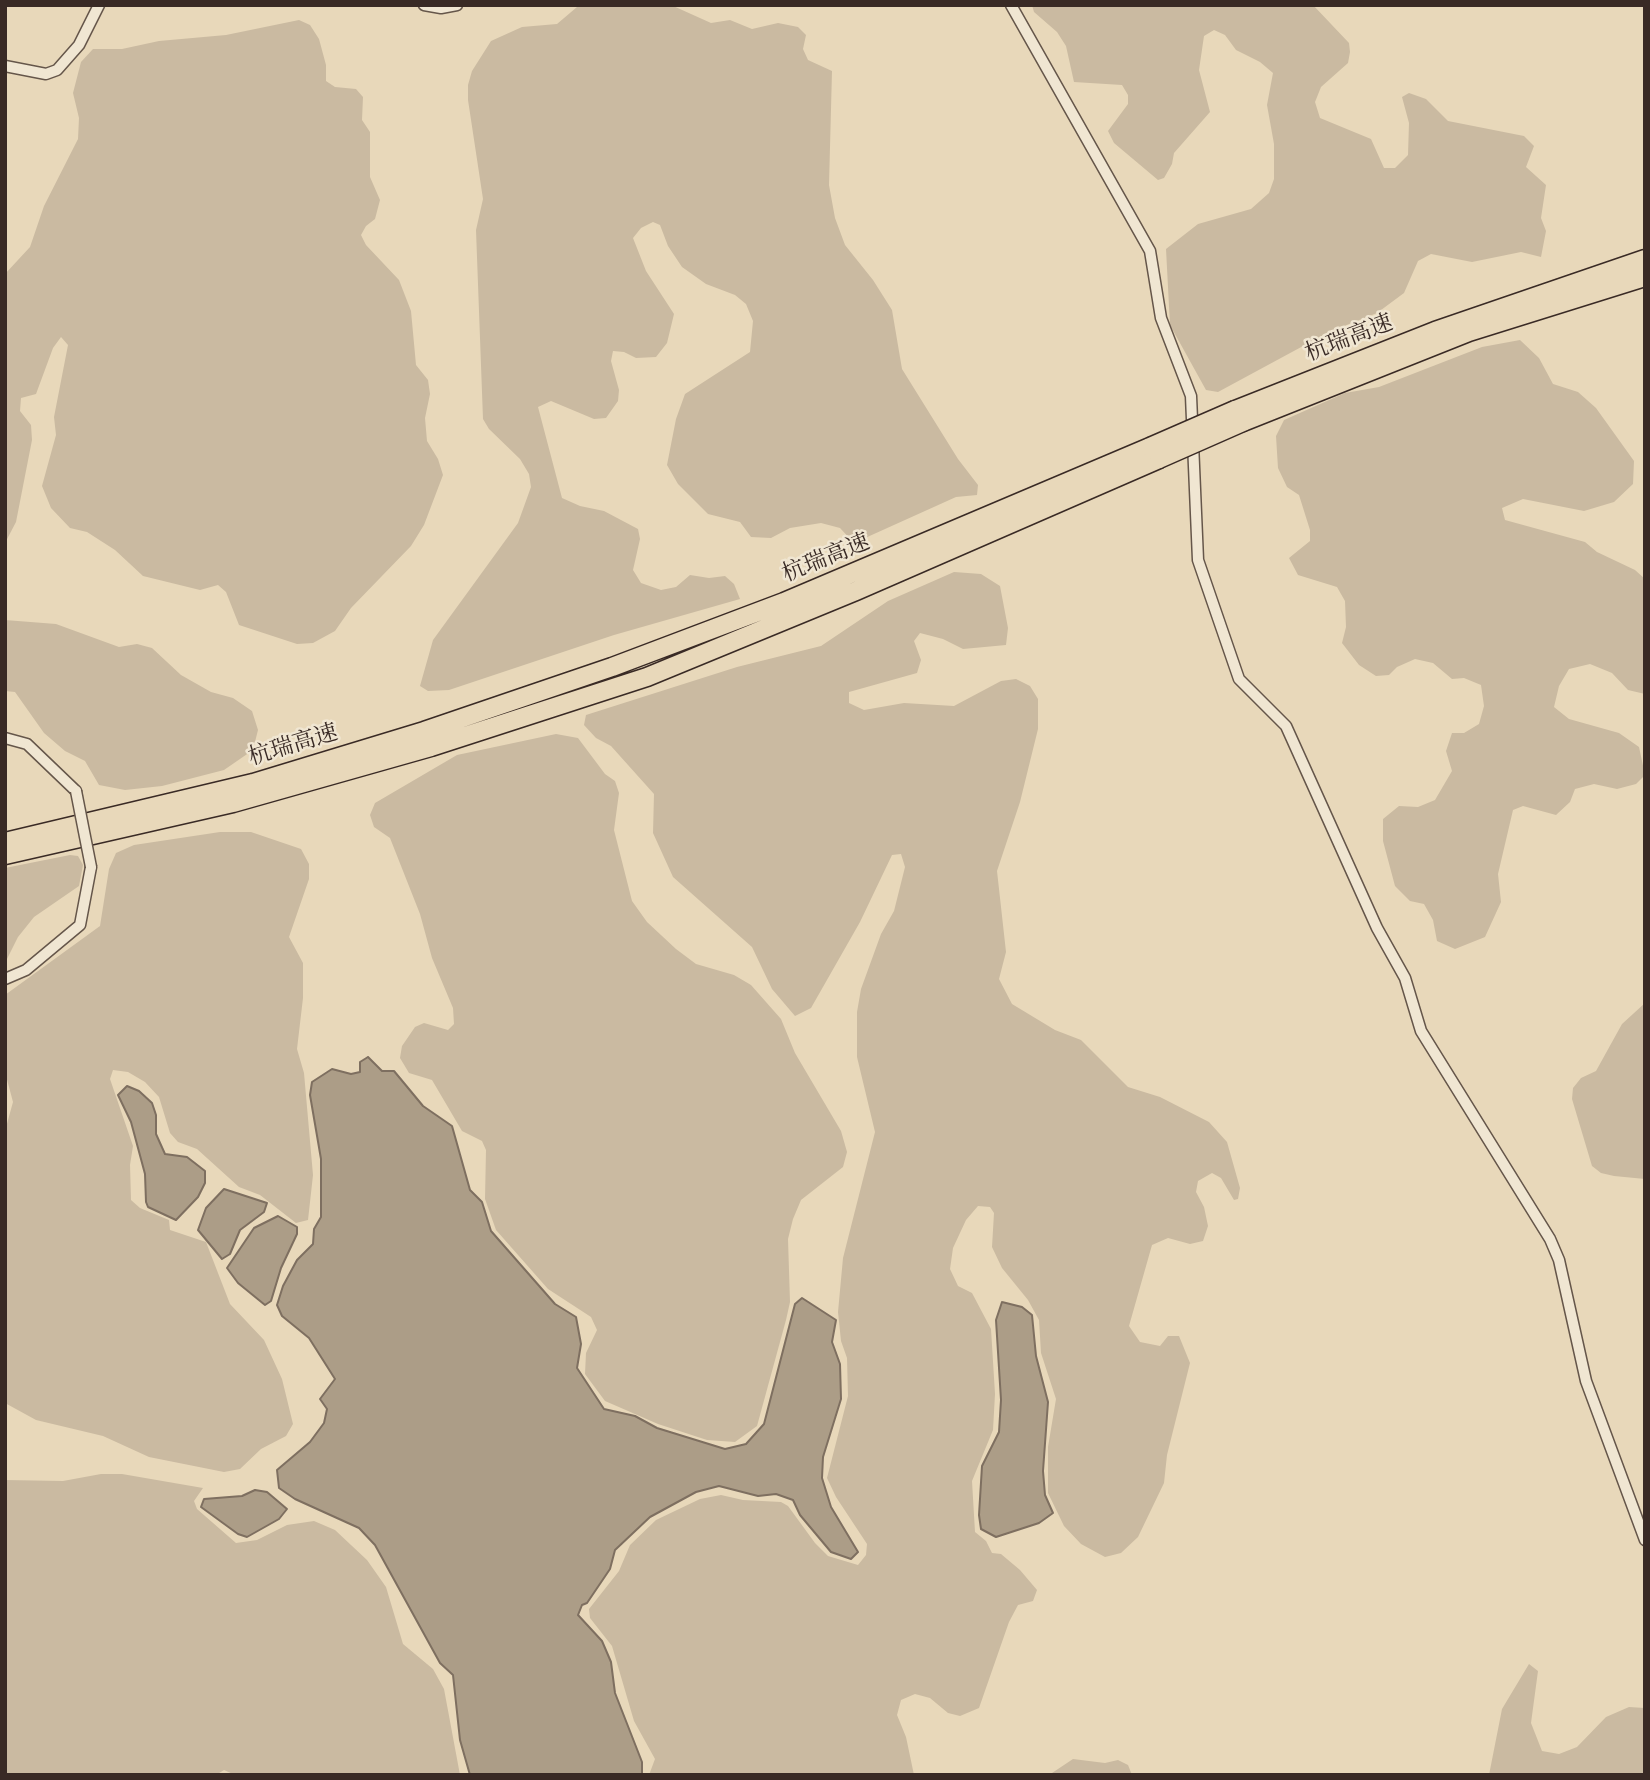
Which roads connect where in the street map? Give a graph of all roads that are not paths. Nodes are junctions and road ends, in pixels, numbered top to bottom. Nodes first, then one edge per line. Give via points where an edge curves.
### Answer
1 (99, 5) edge
2 (424, 5) edge
3 (457, 5) edge
4 (1011, 5) edge
5 (5, 66) edge
6 (1645, 259) edge
7 (1645, 277) edge
8 (1239, 416) junction
9 (1154, 453) junction
10 (5, 737) edge
11 (5, 842) edge
12 (5, 855) edge
13 (5, 979) edge
14 (1645, 1540) edge

1 - 5 street via 79,45 57,70 34,73
2 - 3 street via 441,9
4 - 14 street via 1150,251 1161,318 1191,396 1198,560 1239,678 1286,726 1377,928 1405,978 1422,1031 1550,1239 1559,1260 1586,1381
6 - 8 highway, 杭瑞高速 via 1435,331
7 - 8 highway, 杭瑞高速 via 1469,332
8 - 9 highway, 杭瑞高速, bridge
9 - 11 highway, 杭瑞高速 via 797,597 424,731 253,783
9 - 12 highway, 杭瑞高速 via 856,592 647,677 431,747 233,803
10 - 13 street, bridge via 27,744 76,791 91,867 80,925 26,970

